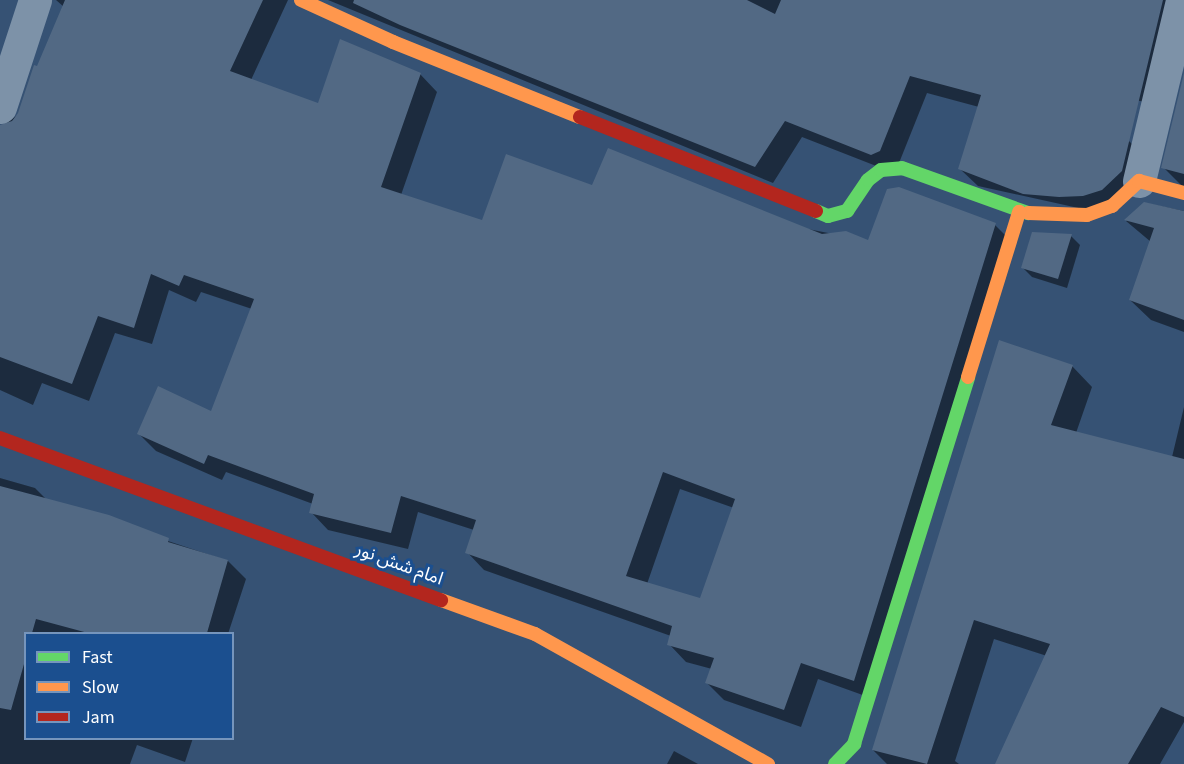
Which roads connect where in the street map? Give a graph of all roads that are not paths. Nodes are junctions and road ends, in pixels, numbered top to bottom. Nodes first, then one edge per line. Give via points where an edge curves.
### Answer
1 (35, 0) edge
2 (301, 0) edge
3 (1182, 0) edge
4 (0, 107) edge
5 (1139, 181) junction
6 (1184, 192) edge
7 (1019, 212) junction
8 (0, 438) edge
9 (768, 764) edge
10 (835, 764) edge

1 - 4 street
2 - 7 street via 393,42 809,212 828,216 848,211 868,180 881,170 902,168
3 - 5 street
5 - 6 street
5 - 7 street via 1112,206 1087,215
7 - 10 street via 854,744
8 - 9 street, امام شش نور via 535,634

